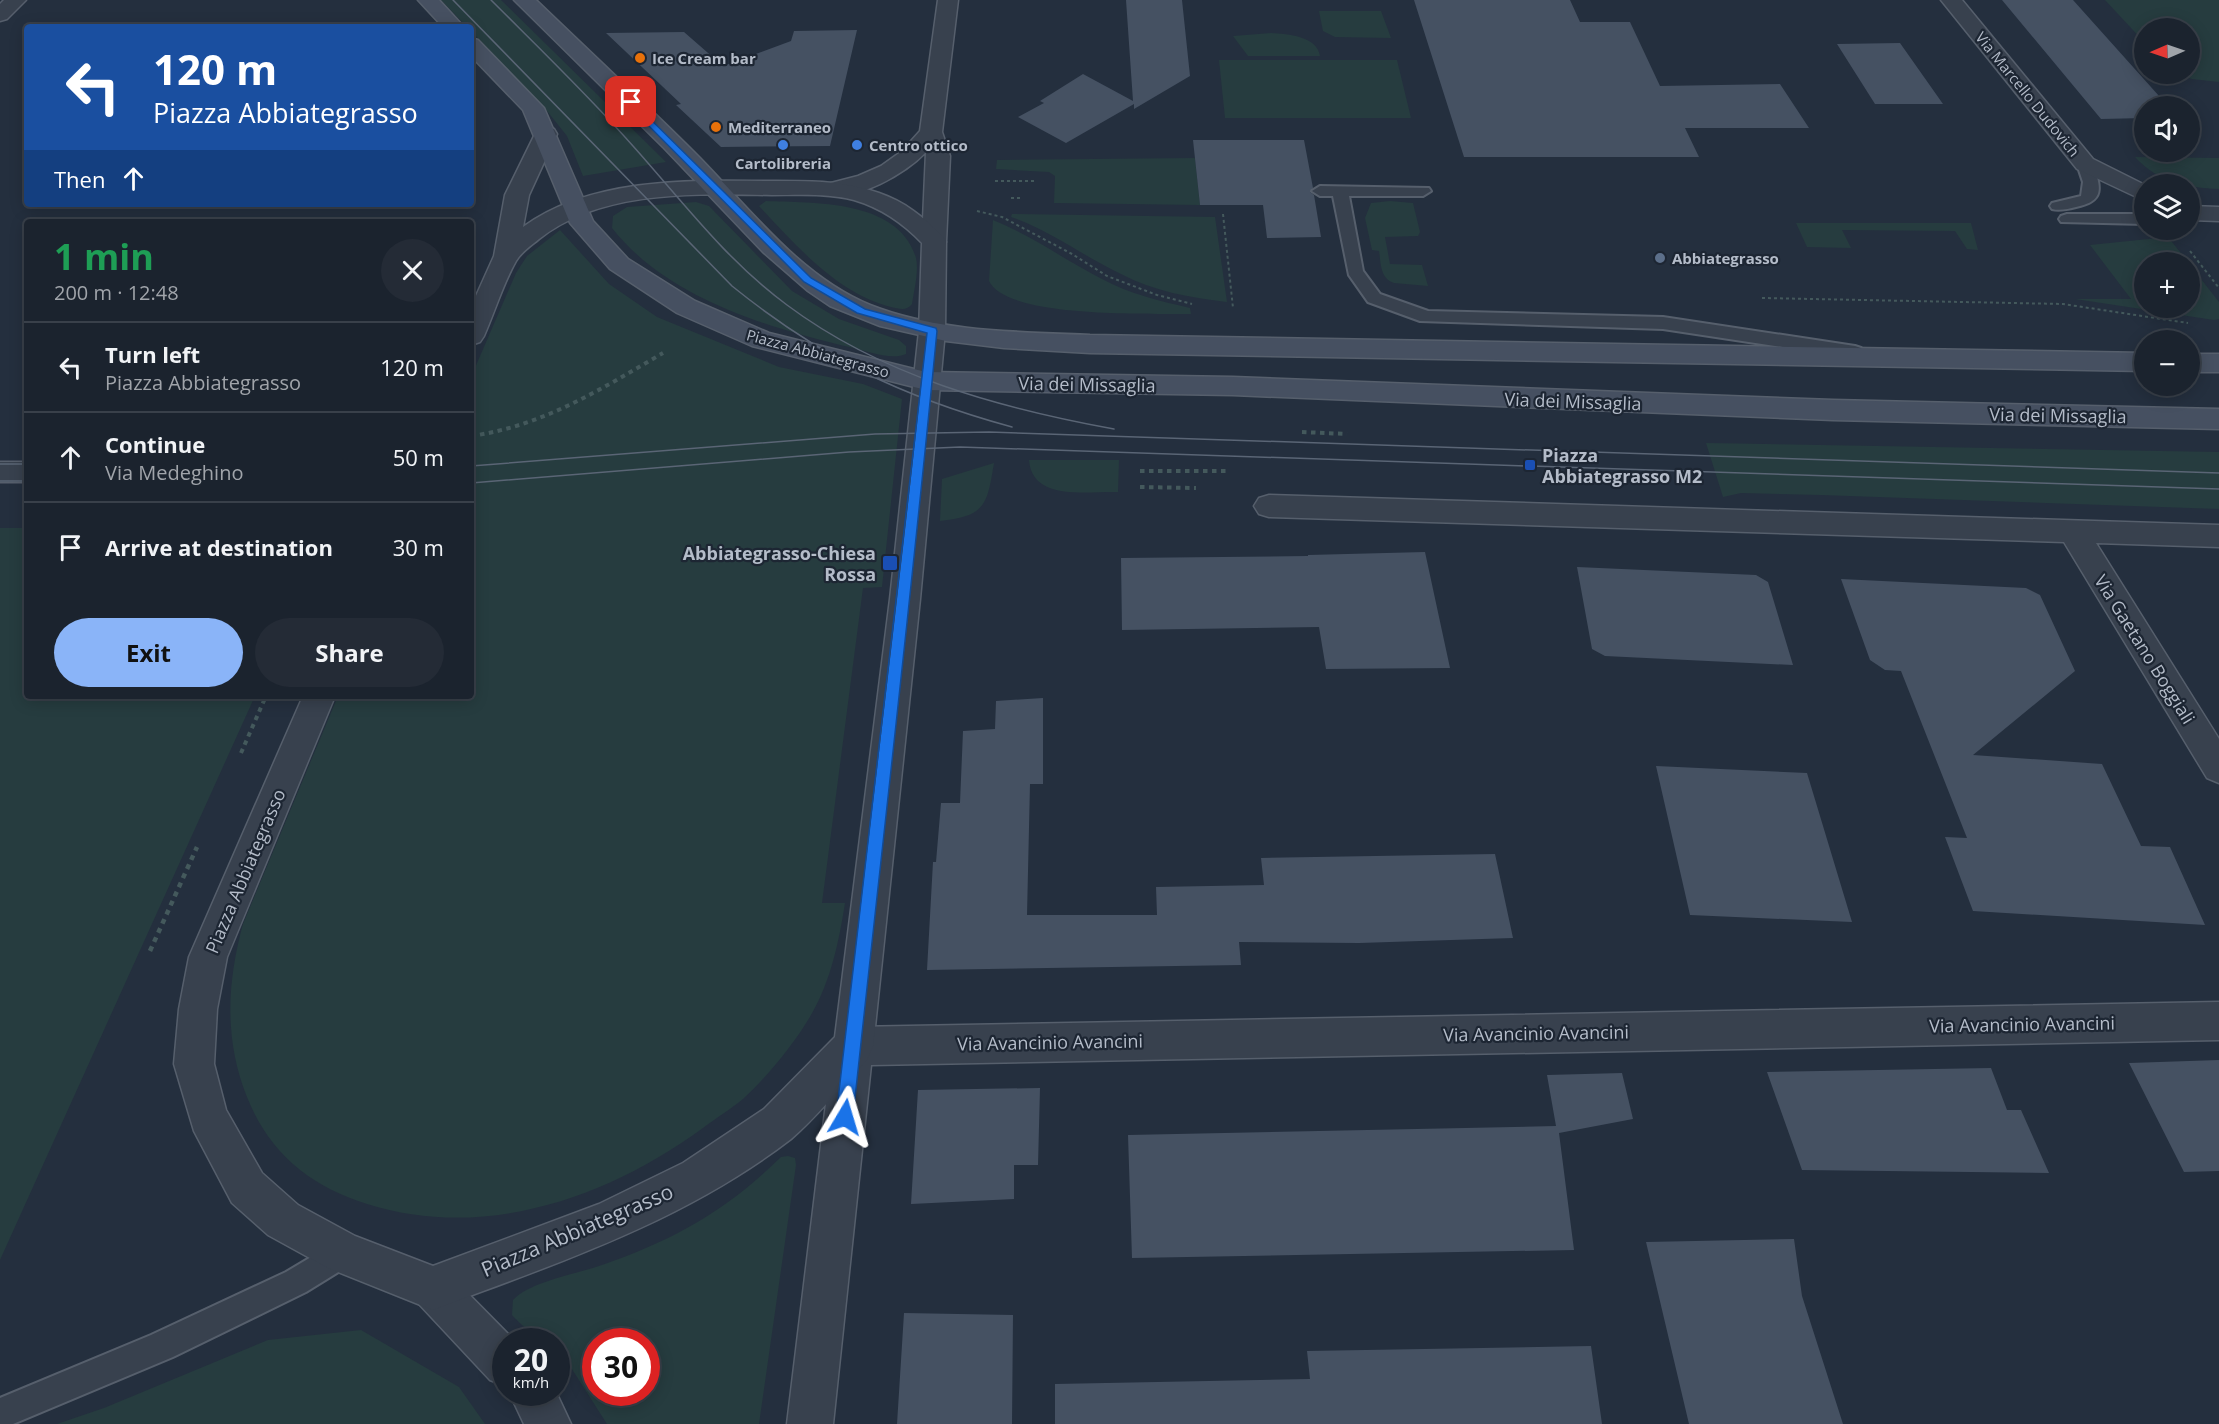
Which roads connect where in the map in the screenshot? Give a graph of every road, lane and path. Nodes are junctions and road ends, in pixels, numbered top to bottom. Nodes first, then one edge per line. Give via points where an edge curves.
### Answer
1 (16, 0) edge
2 (428, 0) edge
3 (524, 0) edge
4 (948, 0) edge
5 (1951, 0) edge
6 (0, 15) edge
7 (451, 24) edge
8 (474, 47) edge
9 (932, 132) junction
10 (546, 134) junction
11 (2085, 164) junction
12 (1037, 181) dead end
13 (994, 182) dead end
14 (2134, 188) edge
15 (716, 189) junction
16 (835, 189) junction
17 (1320, 191) dead end
18 (1340, 191) junction
19 (1423, 191) dead end
20 (1011, 198) dead end
21 (1021, 198) dead end
22 (577, 208) junction
23 (975, 211) dead end
24 (2200, 213) edge
25 (1223, 214) dead end
26 (2219, 214) edge
27 (2134, 220) edge
28 (933, 242) junction
29 (2187, 247) dead end
30 (506, 256) junction
31 (2219, 288) edge
32 (1760, 298) dead end
33 (1193, 304) dead end
34 (1223, 307) dead end
35 (1233, 308) junction
36 (1243, 308) dead end
37 (2196, 324) dead end
38 (474, 329) edge
39 (932, 331) junction
40 (663, 353) dead end
41 (1892, 358) junction
42 (2134, 362) edge
43 (2200, 363) edge
44 (2219, 363) edge
45 (926, 381) junction
46 (2219, 419) edge
47 (474, 435) edge
48 (1140, 471) dead end
49 (1228, 471) dead end
50 (0, 472) edge
51 (24, 472) edge
52 (1140, 487) dead end
53 (1196, 488) dead end
54 (1269, 506) dead end
55 (2072, 530) junction
56 (2219, 536) edge
57 (265, 699) edge
58 (318, 699) edge
59 (241, 753) dead end
60 (2219, 768) edge
61 (198, 847) dead end
62 (150, 951) dead end
63 (2219, 1021) edge
64 (853, 1046) junction
65 (343, 1253) junction
66 (433, 1288) junction
67 (492, 1349) edge
68 (539, 1406) edge
69 (0, 1414) edge
70 (548, 1424) edge
71 (810, 1424) edge

1 - 6 street
2 - 7 main road
3 - 15 main road
4 - 9 street
5 - 11 street, Via Marcello Dudovich
8 - 10 main road, Piazza Abbiategrasso via 533,108
9 - 16 street via 896,169
9 - 28 street via 939,156
10 - 22 main road, Piazza Abbiategrasso
10 - 30 street via 517,195
11 - 14 street, Via Marcello Dudovich
11 - 27 lane via 2092,193 2066,218
12 - 13 path
15 - 16 street
15 - 22 street via 642,194
15 - 39 main road via 807,280 861,311
16 - 28 street via 895,208 915,221
17 - 18 lane
18 - 19 lane
18 - 41 lane via 1355,271 1374,298 1426,317 1663,323
20 - 21 path
22 - 30 street via 543,224
22 - 45 main road, Piazza Abbiategrasso via 582,223 619,264 718,323 761,340
23 - 33 path via 1002,217 1107,276 1157,296
24 - 26 street
25 - 35 path
28 - 39 street
29 - 31 path
30 - 38 street
32 - 37 path via 2063,304
34 - 35 path
35 - 36 path
39 - 41 main road via 1021,342 1079,344
39 - 45 street
40 - 47 path via 546,418
41 - 42 main road
43 - 44 main road
45 - 46 main road, Via dei Missaglia via 1233,387 1833,410
45 - 64 street
48 - 49 path
50 - 51 street
52 - 53 path
54 - 55 street
55 - 56 street
55 - 60 street, Via Gaetano Boggiali
57 - 59 path
58 - 65 street, Piazza Abbiategrasso via 208,957 198,1009 194,1064 208,1117 247,1188 283,1220
61 - 62 path
63 - 64 street, Via Avancinio Avancini
64 - 66 street, Piazza Abbiategrasso via 778,1123 698,1178 608,1222
64 - 71 street
65 - 66 street, Piazza Abbiategrasso
65 - 69 lane via 296,1282 162,1346
66 - 67 street, Piazza Abbiategrasso
68 - 70 street

